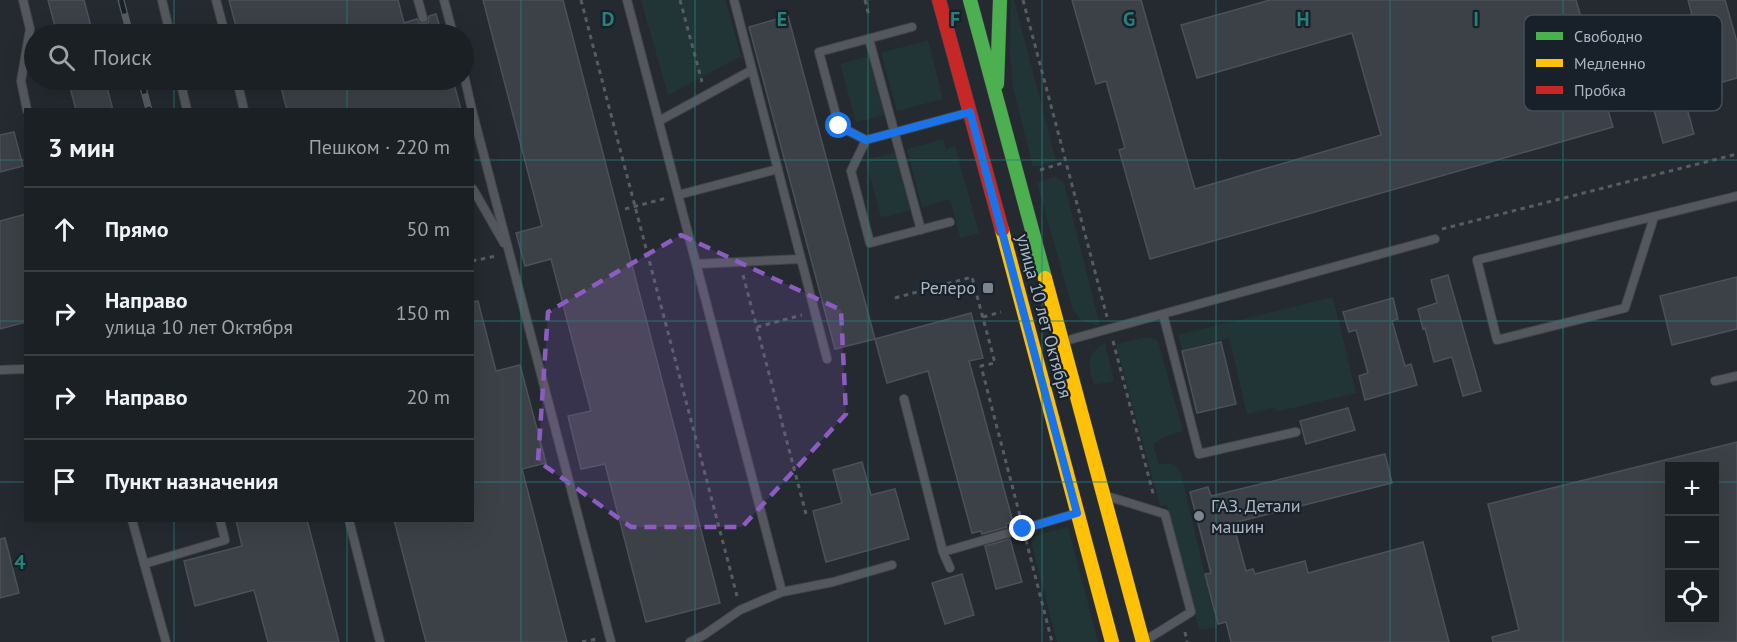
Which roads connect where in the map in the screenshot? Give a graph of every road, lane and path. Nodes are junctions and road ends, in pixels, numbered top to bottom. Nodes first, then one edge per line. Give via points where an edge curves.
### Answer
1 (23, 0) edge
2 (162, 0) edge
3 (216, 0) edge
4 (418, 0) edge
5 (444, 0) edge
6 (581, 0) edge
7 (627, 0) edge
8 (680, 0) edge
9 (734, 0) edge
10 (865, 0) edge
11 (939, 0) edge
12 (970, 0) edge
13 (1000, 0) edge
14 (1023, 0) edge
15 (869, 16) dead end
16 (423, 18) dead end
17 (29, 24) edge
18 (168, 24) edge
19 (222, 24) edge
20 (450, 24) edge
21 (912, 27) dead end
22 (869, 39) junction
23 (24, 64) edge
24 (752, 70) junction
25 (182, 90) edge
26 (239, 90) edge
27 (467, 90) edge
28 (705, 96) junction
29 (996, 96) junction
30 (27, 108) edge
31 (187, 108) edge
32 (244, 108) edge
33 (472, 108) edge
34 (970, 112) junction
35 (474, 118) edge
36 (659, 121) junction
37 (895, 133) junction
38 (866, 140) junction
39 (1737, 154) edge
40 (1066, 162) junction
41 (778, 169) junction
42 (1040, 170) dead end
43 (474, 191) edge
44 (678, 195) junction
45 (1737, 196) edge
46 (635, 207) junction
47 (625, 209) dead end
48 (1654, 217) junction
49 (950, 222) dead end
50 (921, 230) junction
51 (1434, 235) joint
52 (510, 253) junction
53 (801, 259) junction
54 (474, 261) edge
55 (740, 262) junction
56 (696, 264) junction
57 (896, 298) dead end
58 (815, 312) junction
59 (1163, 314) junction
60 (757, 327) junction
61 (1110, 329) junction
62 (1062, 342) junction
63 (827, 359) dead end
64 (24, 369) edge
65 (0, 370) edge
66 (1737, 376) edge
67 (1715, 381) dead end
68 (904, 399) dead end
69 (1296, 432) dead end
70 (1103, 495) junction
71 (1157, 512) junction
72 (1077, 513) junction
73 (806, 514) dead end
74 (133, 522) edge
75 (220, 522) edge
76 (349, 522) edge
77 (1023, 529) junction
78 (943, 552) junction
79 (144, 564) junction
80 (892, 565) dead end
81 (950, 568) dead end
82 (782, 592) junction
83 (740, 610) junction
84 (1181, 618) junction
85 (706, 638) edge
86 (166, 642) edge
87 (378, 642) edge
88 (611, 642) edge
89 (690, 642) edge
90 (1052, 642) edge
91 (1112, 642) edge
92 (1143, 642) edge
93 (1187, 642) edge

1 - 17 lane
2 - 18 lane
3 - 19 lane
4 - 16 lane
5 - 20 lane
6 - 46 path
7 - 36 lane
8 - 28 path
9 - 24 lane
10 - 15 path
11 - 34 main road, улица 10 лет Октября
12 - 29 main road, улица 10 лет Октября
13 - 29 main road
14 - 40 path
21 - 22 lane
22 - 37 lane
22 - 38 lane via 819,52 839,126
23 - 30 lane via 21,81
24 - 28 lane
24 - 41 lane
25 - 31 lane
26 - 32 lane
27 - 33 lane
28 - 36 lane
29 - 62 main road, улица 10 лет Октября
34 - 37 lane
34 - 72 main road, улица 10 лет Октября
35 - 52 lane
36 - 44 lane
37 - 38 lane
37 - 50 lane
38 - 50 lane via 851,171 870,243
39 - 51 path
40 - 42 path
40 - 61 path
41 - 44 lane
41 - 53 lane
43 - 52 lane
44 - 46 path
44 - 56 lane
45 - 48 lane
46 - 47 path
46 - 83 path
48 - 48 lane via 1477,260 1497,340 1625,308
49 - 50 lane
51 - 59 lane
52 - 54 path
52 - 88 lane
53 - 55 lane
53 - 58 lane
55 - 56 lane
55 - 60 path
56 - 82 lane
57 - 77 path via 972,277 995,363 981,366
58 - 60 path
58 - 63 lane
59 - 61 lane
59 - 69 lane via 1199,454
60 - 73 path
61 - 62 lane
61 - 71 path
62 - 70 main road, улица 10 лет Октября
64 - 65 lane
66 - 67 lane
68 - 78 lane
70 - 71 lane
70 - 92 main road, улица 10 лет Октября
71 - 84 lane via 1165,514 1191,612
72 - 77 lane
72 - 91 main road, улица 10 лет Октября
74 - 79 lane
75 - 79 lane via 225,540
76 - 87 lane
77 - 78 lane
77 - 90 path
78 - 81 lane
79 - 86 lane
80 - 82 lane
82 - 83 lane
83 - 85 lane
84 - 92 lane
84 - 93 path
85 - 89 lane

